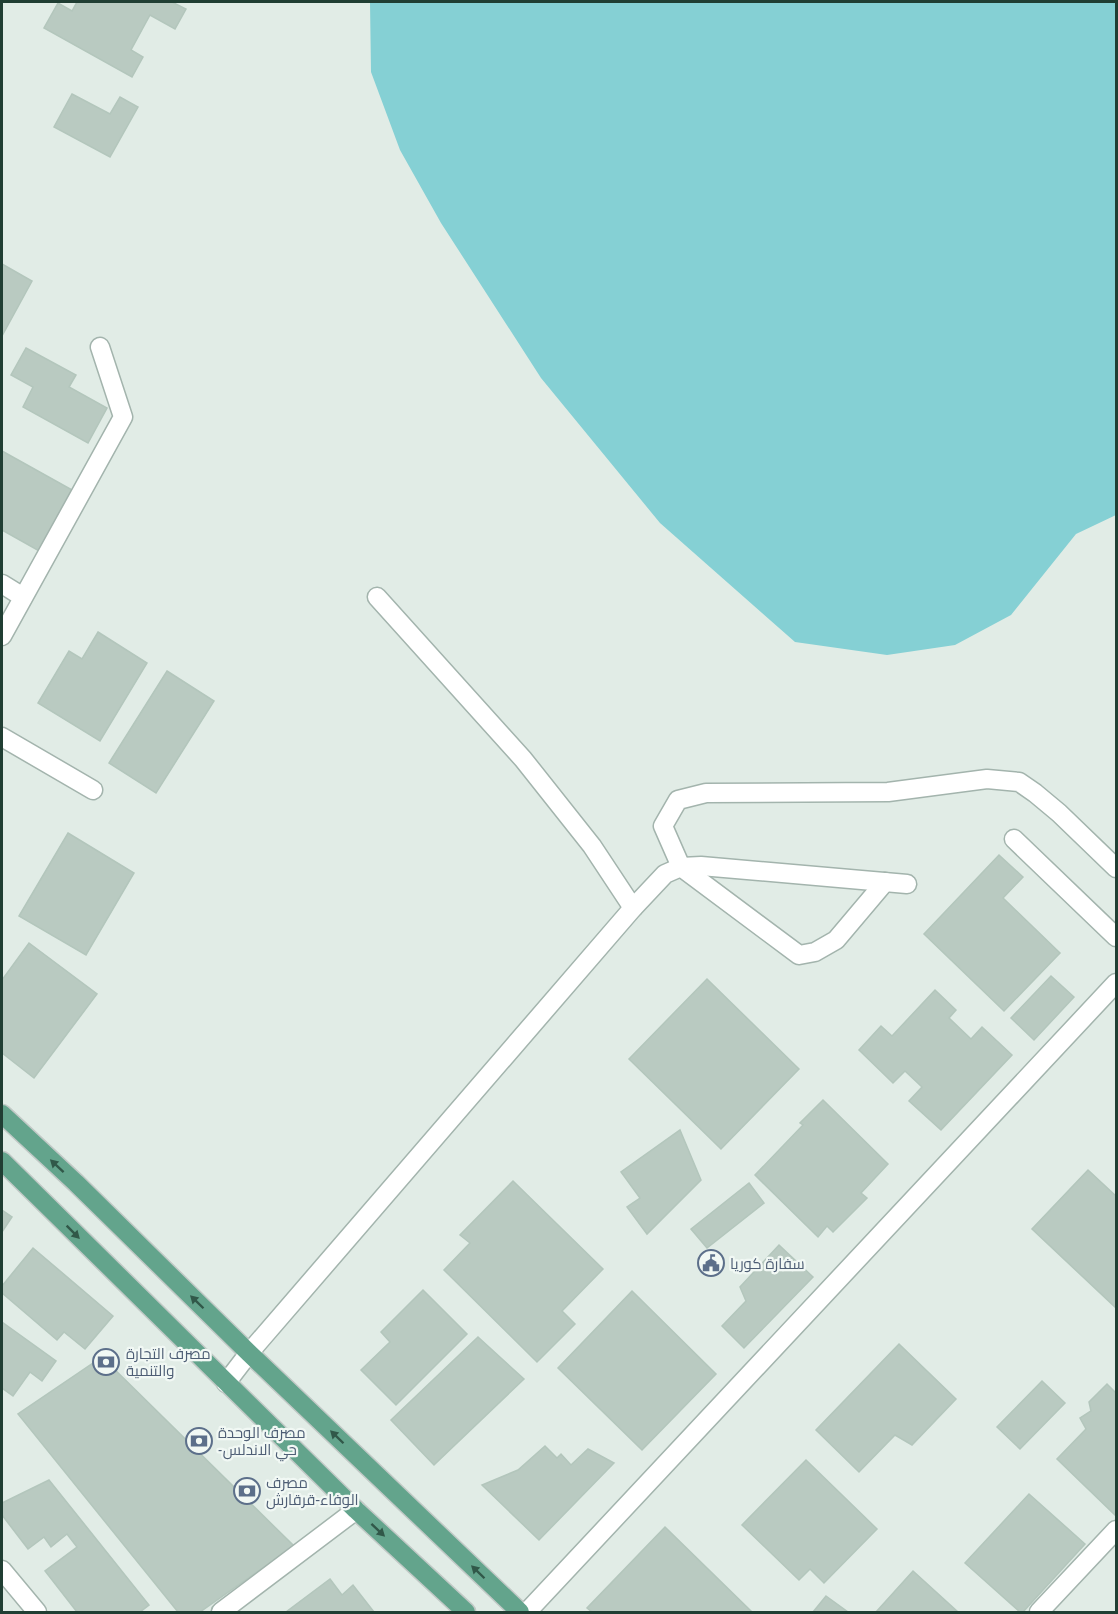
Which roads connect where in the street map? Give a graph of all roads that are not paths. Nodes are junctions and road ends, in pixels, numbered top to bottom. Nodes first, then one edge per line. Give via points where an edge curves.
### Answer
1 (100, 347) dead end
2 (2, 584) edge
3 (23, 597) junction
4 (377, 597) dead end
5 (2, 636) edge
6 (2, 737) edge
7 (93, 790) dead end
8 (1014, 839) dead end
9 (681, 867) junction
10 (1116, 867) edge
11 (885, 882) junction
12 (908, 885) dead end
13 (633, 908) junction
14 (1116, 937) edge
15 (1116, 983) edge
16 (2, 1114) edge
17 (2, 1161) edge
18 (249, 1353) junction
19 (226, 1383) junction
20 (357, 1510) junction
21 (1116, 1530) edge
22 (2, 1570) edge
23 (37, 1612) edge
24 (221, 1612) edge
25 (466, 1612) edge
26 (520, 1612) edge
27 (528, 1612) edge
28 (1039, 1612) edge

1 - 3 street via 123,417
2 - 3 street
3 - 5 street
4 - 13 street via 524,759 592,846
6 - 7 street
8 - 14 street
9 - 10 street via 663,826 678,800 706,793 888,792 987,779 1019,782
9 - 11 street
9 - 11 street via 799,956 836,940
9 - 13 street via 664,874
11 - 12 street
13 - 18 street
15 - 27 street
18 -> 16 main road
17 -> 19 main road
18 - 19 street
26 -> 18 main road
19 - 20 main road
20 - 24 street
20 -> 25 main road
21 - 28 street
22 - 23 street

